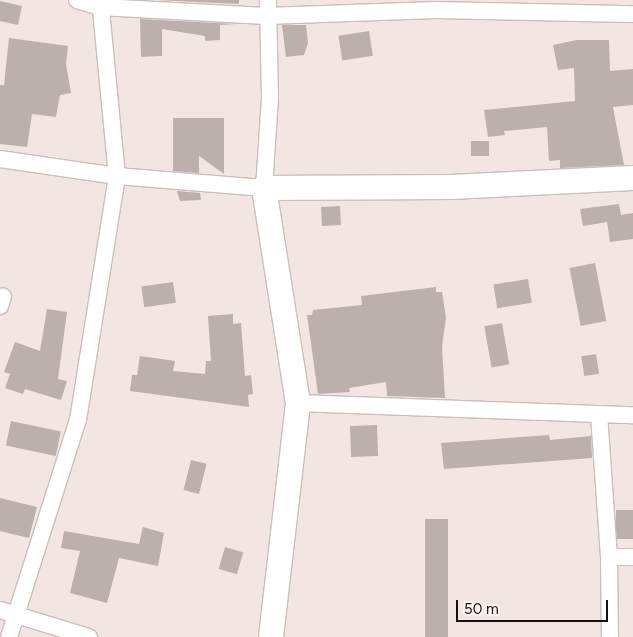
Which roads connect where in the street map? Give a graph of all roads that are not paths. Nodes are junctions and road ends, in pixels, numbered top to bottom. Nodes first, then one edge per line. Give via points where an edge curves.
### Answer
1 (77, 0) edge
2 (100, 3) edge
3 (267, 8) edge
4 (633, 14) edge
5 (0, 159) edge
6 (117, 176) junction
7 (633, 178) edge
8 (264, 188) junction
9 (298, 403) junction
10 (599, 414) junction
11 (633, 415) edge
12 (633, 557) edge
13 (609, 558) junction
14 (0, 610) edge
15 (18, 616) junction
16 (9, 637) edge
17 (89, 637) edge
18 (271, 637) edge
19 (610, 637) edge

1 - 2 street
2 - 3 street
2 - 6 street
3 - 4 street
3 - 8 street via 270,98
5 - 6 street
6 - 8 street
6 - 15 street via 78,420
7 - 8 street via 451,187
8 - 9 street
9 - 10 street
9 - 18 street
10 - 11 street
10 - 13 street
12 - 13 street
13 - 19 street
14 - 15 street
15 - 16 street
15 - 17 street

